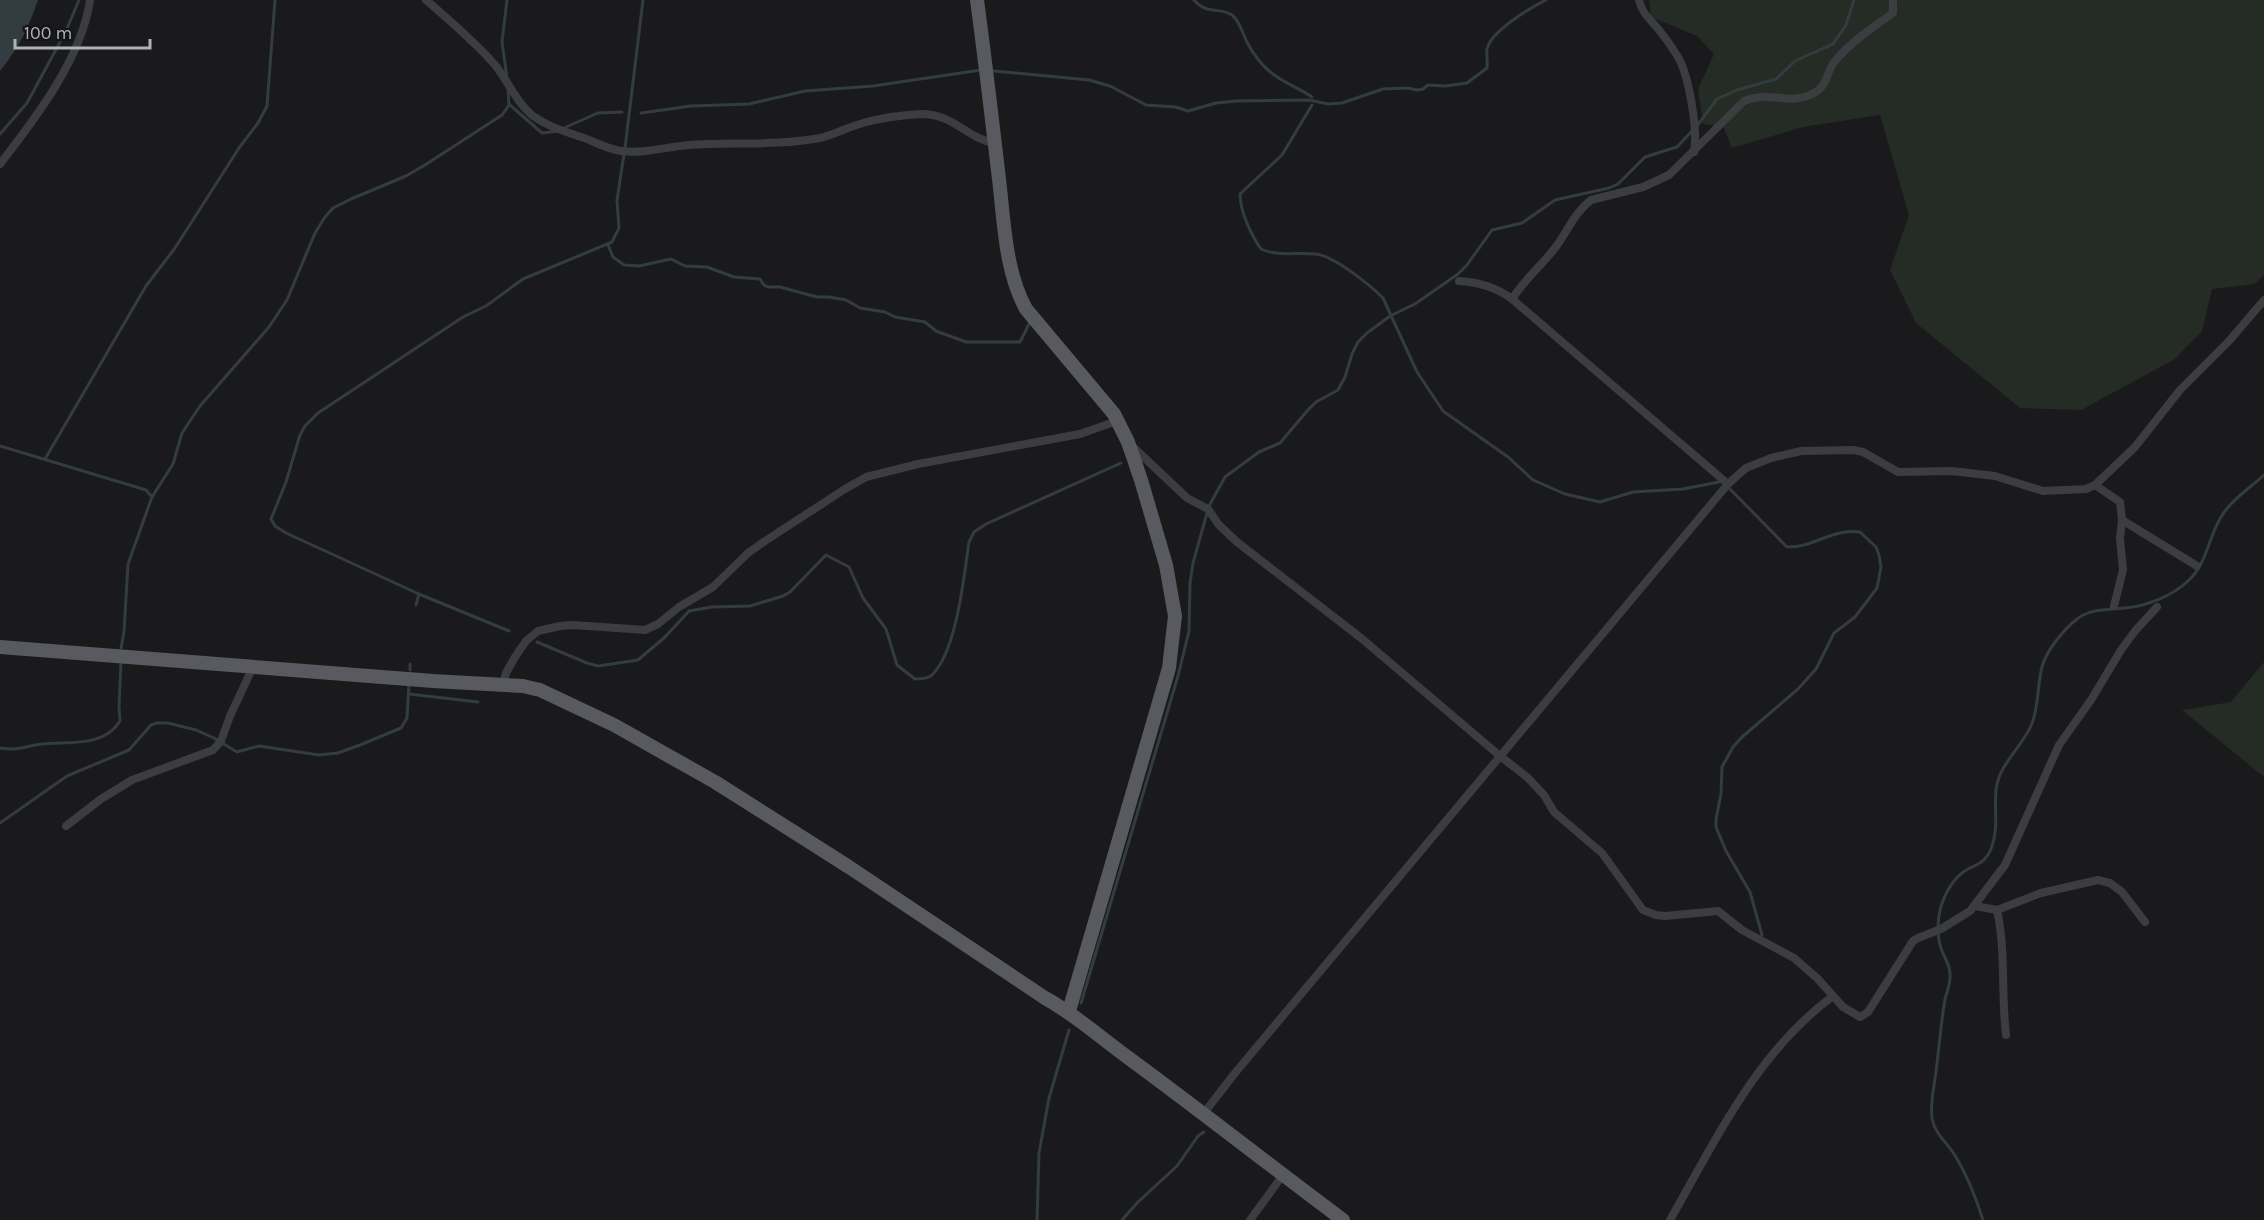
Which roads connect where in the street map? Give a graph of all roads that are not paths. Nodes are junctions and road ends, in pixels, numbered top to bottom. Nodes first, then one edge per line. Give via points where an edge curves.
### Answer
1 (90, 0) edge
2 (426, 0) edge
3 (977, 0) edge
4 (1639, 0) edge
5 (1893, 0) edge
6 (995, 143) junction
7 (1695, 152) junction
8 (0, 164) edge
9 (1459, 280) dead end
10 (1512, 298) junction
11 (2264, 300) edge
12 (1118, 421) junction
13 (1128, 442) junction
14 (1728, 484) junction
15 (2095, 485) junction
16 (2122, 520) junction
17 (2197, 566) dead end
18 (2114, 606) dead end
19 (2157, 607) dead end
20 (0, 647) edge
21 (253, 667) junction
22 (503, 685) junction
23 (1500, 756) junction
24 (66, 826) dead end
25 (1975, 906) junction
26 (1997, 910) junction
27 (2145, 922) dead end
28 (1833, 996) junction
29 (1069, 1011) junction
30 (2006, 1035) dead end
31 (1204, 1113) junction
32 (1283, 1175) junction
33 (1250, 1220) edge
34 (1343, 1220) edge
35 (1670, 1220) edge

1 - 8 street via 62,75
2 - 6 street via 495,66 533,115 559,131 619,151 821,138 863,123 922,114 954,121 970,134
3 - 6 main road
4 - 7 street via 1679,58 1694,119
5 - 7 street via 1893,13 1834,62 1816,93 1795,99 1766,95 1744,101
6 - 12 main road via 1012,274 1021,299
7 - 10 street via 1655,182 1584,205
9 - 10 street via 1488,286
10 - 14 street
11 - 15 street via 2180,390 2135,447
12 - 13 main road
12 - 22 street via 1080,434 866,477 756,547 713,587 658,624 645,630 573,625 538,632 515,657
13 - 23 street via 1187,498 1208,508 1223,531 1361,638
13 - 29 main road via 1166,564 1175,616 1172,647 1166,680
14 - 15 street via 1746,468 1771,458 1801,451 1837,450 1863,452 1898,472 1974,473 2043,491
14 - 23 street
15 - 16 street via 2120,501
16 - 17 street
16 - 18 street via 2123,570
19 - 25 street via 2121,650 2059,745 2012,853
20 - 21 main road
21 - 22 main road
21 - 24 street via 219,743 208,753 132,780
22 - 29 main road via 552,694 685,764
23 - 28 street via 1527,777 1554,812 1602,853 1643,910 1665,916 1718,911 1742,930 1794,958
23 - 31 street
25 - 26 street
25 - 28 street via 1910,945 1864,1016 1852,1014
26 - 27 street via 2098,880 2122,892
26 - 30 street via 2002,934
28 - 35 street via 1800,1023 1757,1072
29 - 31 main road
31 - 32 main road
32 - 33 street
32 - 34 main road

